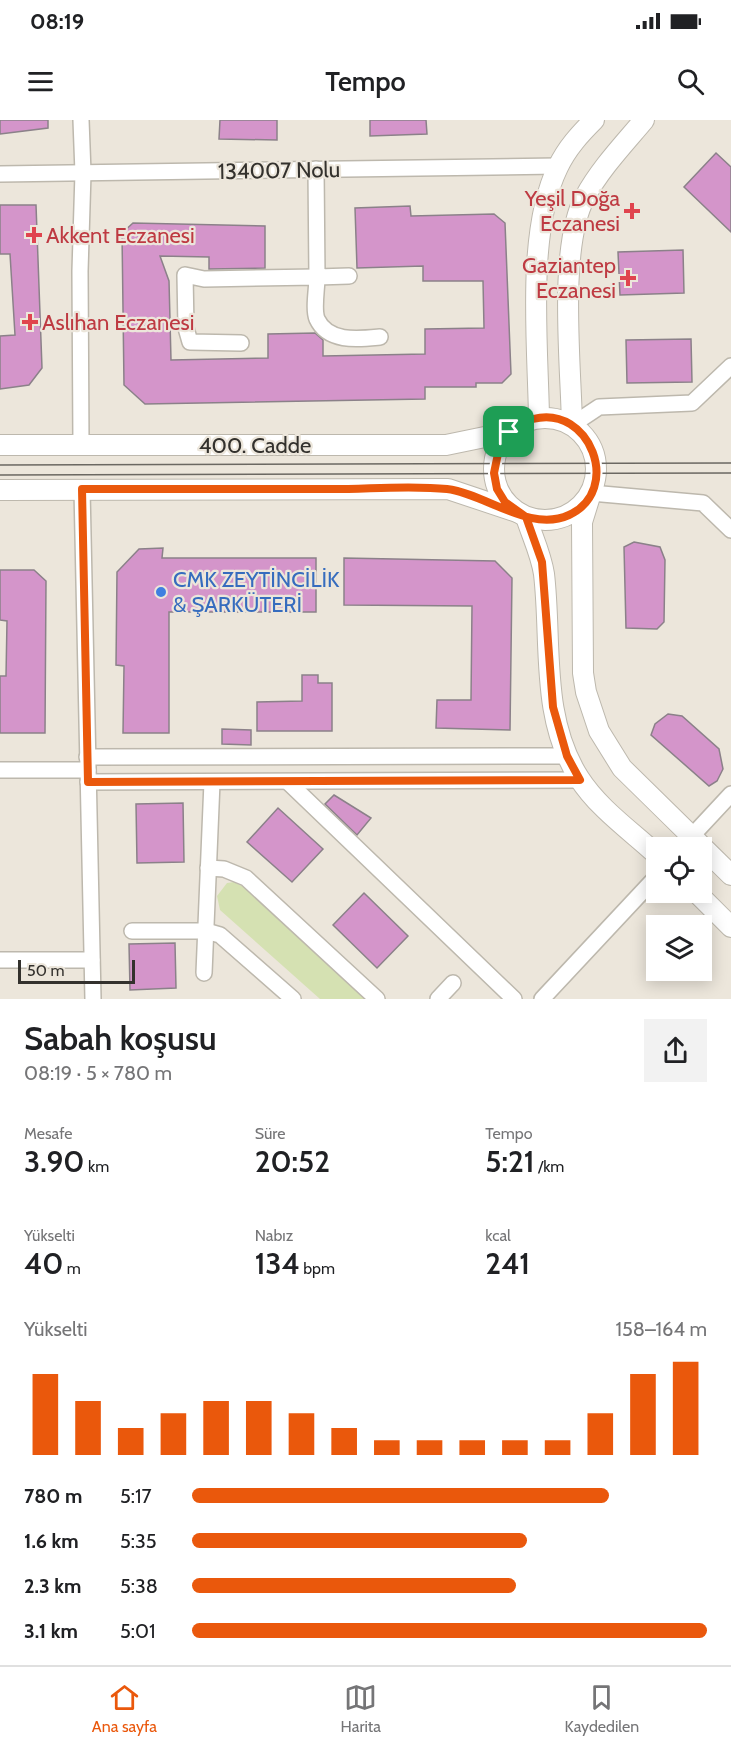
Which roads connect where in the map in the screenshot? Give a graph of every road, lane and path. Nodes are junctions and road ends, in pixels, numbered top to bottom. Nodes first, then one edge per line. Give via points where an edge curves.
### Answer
1 (81, 120) edge
2 (594, 120) edge
3 (644, 120) edge
4 (558, 166) junction
5 (316, 170) junction
6 (83, 172) junction
7 (0, 174) edge
8 (349, 276) dead end
9 (317, 277) junction
10 (380, 337) dead end
11 (241, 343) dead end
12 (731, 366) edge
13 (539, 418) junction
14 (572, 425) junction
15 (509, 432) junction
16 (0, 445) edge
17 (81, 445) junction
18 (82, 489) junction
19 (0, 490) edge
20 (591, 493) junction
21 (521, 515) junction
22 (731, 530) edge
23 (567, 756) junction
24 (88, 769) junction
25 (0, 770) edge
26 (580, 780) junction
27 (212, 782) junction
28 (288, 782) junction
29 (731, 794) edge
30 (691, 837) joint
31 (646, 845) edge
32 (712, 857) edge
33 (208, 868) junction
34 (731, 875) edge
35 (646, 888) edge
36 (707, 903) edge
37 (731, 927) edge
38 (132, 931) dead end
39 (206, 931) junction
40 (0, 960) edge
41 (92, 960) junction
42 (204, 973) dead end
43 (453, 983) dead end
44 (93, 999) edge
45 (293, 999) edge
46 (377, 999) edge
47 (438, 999) edge
48 (514, 999) edge
49 (542, 999) edge

1 - 6 street
2 - 4 main road via 573,141
3 - 14 main road via 585,198 575,228 569,258
4 - 5 street, 134007 Nolu
4 - 13 main road via 542,211 537,260
5 - 6 street, 134007 Nolu
5 - 9 street
6 - 7 street, 134007 Nolu
6 - 17 street
8 - 9 street
9 - 10 street via 316,318 322,326 333,336
9 - 11 street via 204,279 185,275 190,342
12 - 14 street via 692,403 599,407
13 - 14 main road via 556,418
13 - 15 main road
14 - 20 main road via 593,448 597,478
15 - 17 main road, 400. Cadde via 446,446
15 - 21 main road via 500,444 494,473 501,495
16 - 17 main road, 400. Cadde
18 - 19 main road, 400. Cadde
18 - 21 main road, 400. Cadde via 448,489
18 - 24 street
20 - 21 main road via 570,515 541,521
20 - 22 street via 703,503
20 - 30 main road via 582,522 581,574 583,673 589,703 598,731 622,768
21 - 23 main road via 542,562 553,707
23 - 24 street
23 - 26 main road
24 - 25 street
24 - 27 street
24 - 41 street
26 - 28 street
26 - 31 main road
27 - 28 street
27 - 33 street
28 - 48 street
29 - 30 street
32 - 34 main road
33 - 39 street
33 - 46 street via 232,871 246,878
35 - 49 street
36 - 37 main road
38 - 39 street
39 - 42 street
39 - 45 street via 237,947
40 - 41 street
41 - 44 street
43 - 47 street

